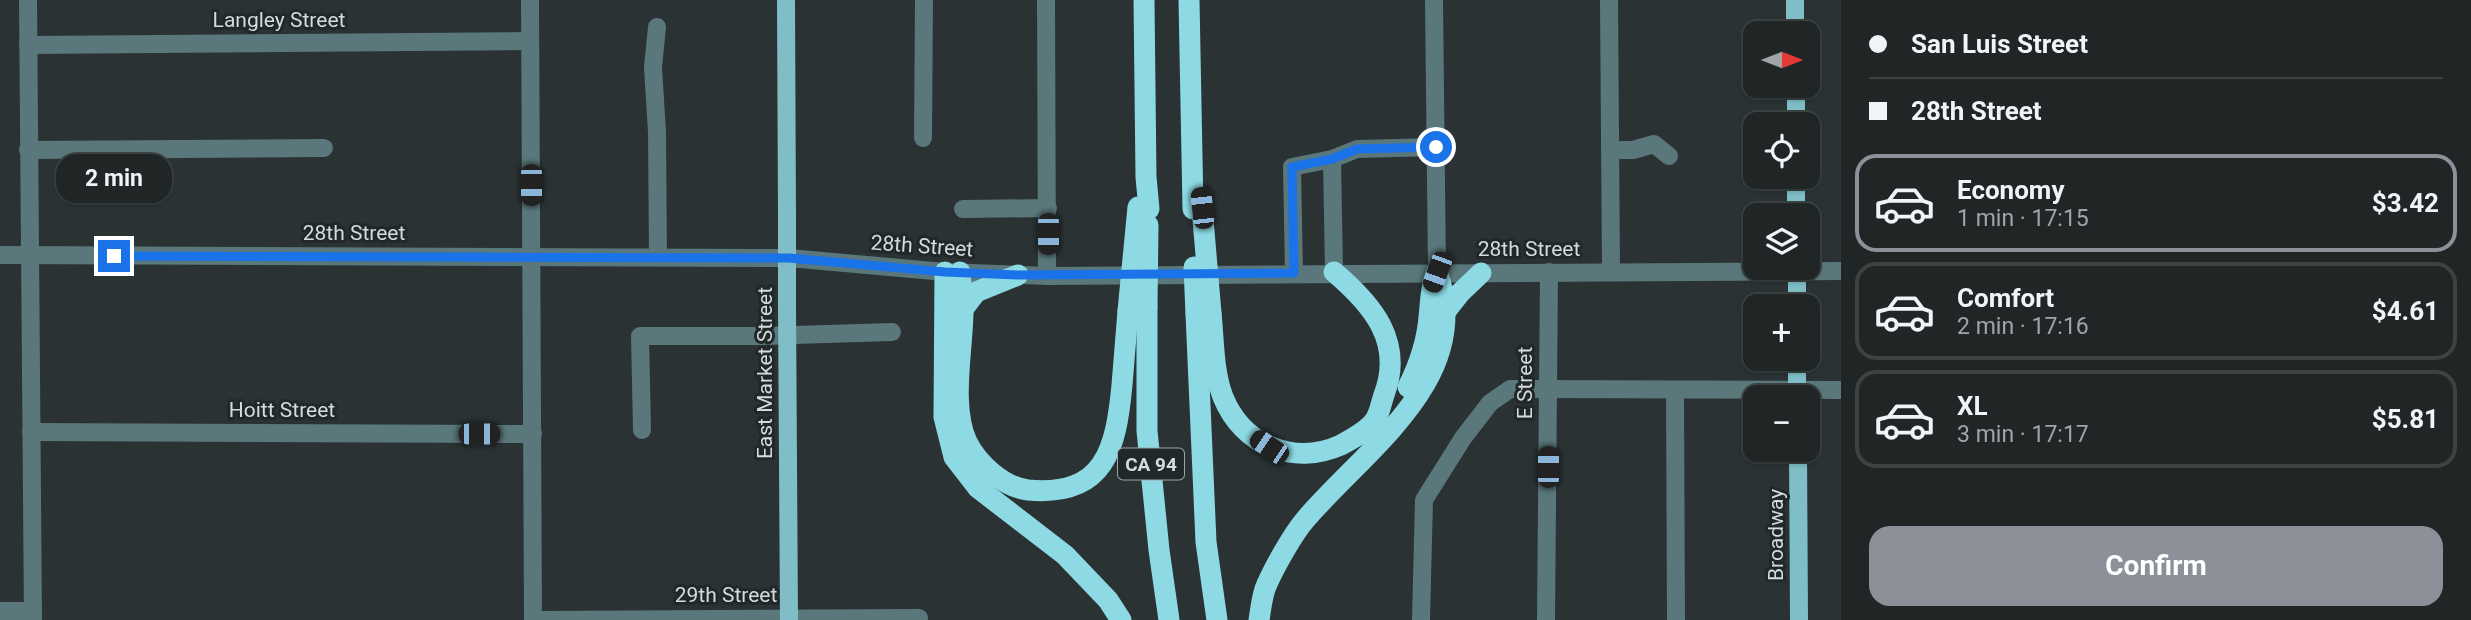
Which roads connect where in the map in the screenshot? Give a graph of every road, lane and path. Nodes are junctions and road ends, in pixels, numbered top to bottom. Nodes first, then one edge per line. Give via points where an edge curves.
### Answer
1 (28, 0) edge
2 (530, 0) edge
3 (786, 0) edge
4 (924, 0) edge
5 (1046, 0) edge
6 (1144, 0) edge
7 (1189, 0) edge
8 (1434, 0) edge
9 (1609, 0) edge
10 (1795, 0) edge
11 (1795, 21) edge
12 (657, 27) dead end
13 (530, 41) junction
14 (28, 45) junction
15 (923, 138) dead end
16 (1436, 147) junction
17 (324, 148) dead end
18 (28, 150) junction
19 (1610, 150) junction
20 (1669, 156) dead end
21 (1332, 159) junction
22 (1048, 208) junction
23 (963, 209) dead end
24 (0, 255) edge
25 (30, 255) junction
26 (532, 256) junction
27 (658, 257) junction
28 (1743, 271) edge
29 (1820, 271) edge
30 (1841, 271) edge
31 (953, 272) junction
32 (1334, 272) junction
33 (1437, 272) junction
34 (1549, 272) junction
35 (1611, 272) junction
36 (1294, 273) junction
37 (1481, 273) junction
38 (1018, 275) junction
39 (1047, 276) junction
40 (963, 309) junction
41 (1138, 309) junction
42 (1445, 312) junction
43 (1203, 314) junction
44 (892, 332) dead end
45 (788, 335) junction
46 (1548, 390) junction
47 (1675, 390) junction
48 (1841, 390) edge
49 (1820, 391) edge
50 (1743, 392) edge
51 (1375, 421) junction
52 (642, 430) dead end
53 (31, 432) junction
54 (533, 434) junction
55 (1798, 462) edge
56 (0, 611) edge
57 (33, 616) edge
58 (919, 618) edge
59 (739, 619) edge
60 (789, 619) edge
61 (533, 620) edge
62 (1121, 620) edge
63 (1169, 620) edge
64 (1217, 620) edge
65 (1259, 620) edge
66 (1421, 620) edge
67 (1546, 620) edge
68 (1676, 620) edge
69 (1799, 620) edge

1 - 14 street
2 - 13 street
3 - 45 main road, East Market Street, bridge
4 - 15 street
5 - 22 street
6 - 41 highway, CA 94, bridge via 1146,177
7 - 43 highway, CA 94, bridge
8 - 16 street
9 - 19 street
10 - 11 main road
12 - 27 street via 653,67
13 - 14 street, Langley Street
13 - 26 street
14 - 18 street
16 - 21 street via 1357,149
16 - 33 street
17 - 18 street
18 - 25 street
19 - 20 street via 1654,144
19 - 35 street
21 - 32 street
21 - 36 street via 1292,167
22 - 23 street
22 - 39 street
24 - 25 street, 28th Street
25 - 26 street, 28th Street
25 - 53 street
26 - 27 street, 28th Street
26 - 54 street
27 - 31 street, 28th Street via 789,258
28 - 35 street, 28th Street
29 - 30 street, 28th Street
31 - 38 street, 28th Street
31 - 40 highway
31 - 62 highway via 944,417 954,457 978,488 1065,555
32 - 33 street, 28th Street
32 - 36 street, 28th Street
32 - 51 highway via 1359,293 1387,339 1389,381
33 - 37 street, 28th Street
33 - 42 highway
33 - 51 highway via 1429,291 1426,343 1418,368 1406,390
34 - 35 street, 28th Street
34 - 37 street, 28th Street
34 - 46 street, E Street
36 - 39 street, 28th Street
37 - 42 highway
38 - 39 street, 28th Street
38 - 40 highway via 976,292
40 - 41 highway via 960,401 967,442 999,478 1022,489 1045,491 1071,488 1088,478 1111,450
41 - 63 highway, CA 94
42 - 65 highway via 1433,368 1422,391 1397,425 1304,521 1266,586
43 - 51 highway via 1223,398 1236,421 1269,447 1310,454 1352,439
43 - 64 highway, CA 94 via 1206,542
44 - 45 street
45 - 52 street via 640,336
45 - 60 main road, East Market Street
46 - 47 street
46 - 66 street via 1510,389 1490,403 1424,500
46 - 67 street, E Street
47 - 50 street
47 - 68 street
48 - 49 street
53 - 54 street, Hoitt Street
53 - 57 street
54 - 61 street
55 - 69 main road, Broadway
56 - 57 street
58 - 60 street, 29th Street
59 - 60 street, 29th Street
59 - 61 street, 29th Street

